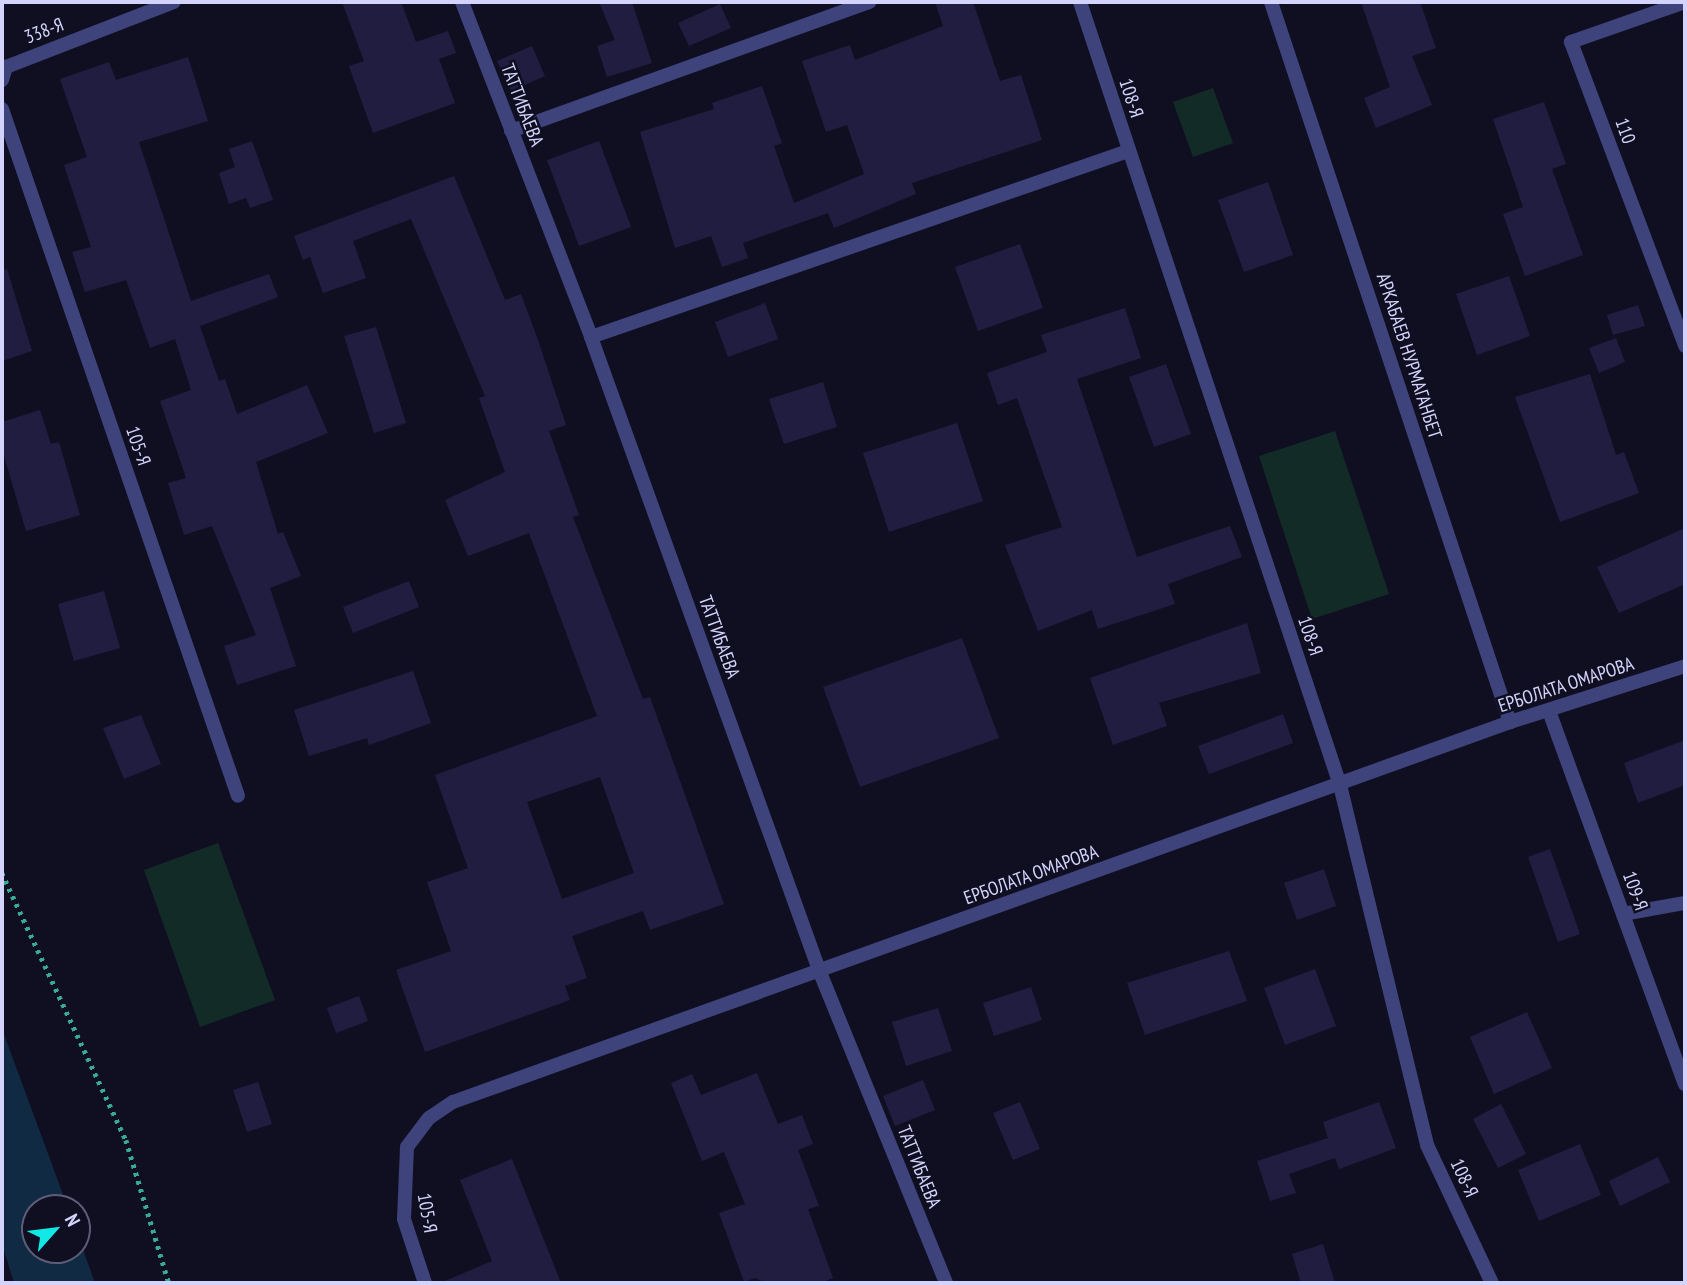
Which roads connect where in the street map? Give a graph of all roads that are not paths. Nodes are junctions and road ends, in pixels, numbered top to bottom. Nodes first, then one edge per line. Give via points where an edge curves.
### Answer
1 (174, 2) edge
2 (462, 2) edge
3 (869, 2) edge
4 (1080, 2) edge
5 (1271, 2) edge
6 (1685, 2) edge
7 (4, 73) edge
8 (2, 109) edge
9 (510, 131) junction
10 (1128, 151) junction
11 (591, 337) junction
12 (1685, 346) edge
13 (1685, 666) edge
14 (1549, 711) junction
15 (1510, 722) junction
16 (1340, 785) junction
17 (238, 796) dead end
18 (1685, 903) edge
19 (1623, 914) junction
20 (819, 970) junction
21 (1685, 1084) edge
22 (407, 1147) joint
23 (425, 1283) edge
24 (946, 1283) edge
25 (1492, 1283) edge

1 - 7 street, 338-Я
2 - 9 street, ТАТТИБАЕВА
3 - 9 street
4 - 10 street, 108-Я
5 - 15 street, АРКАБАЕВ НУРМАГАНБЕТ
6 - 12 street, 110 via 1571,42
8 - 17 street, 105-Я
9 - 11 street, ТАТТИБАЕВА
10 - 11 street
10 - 16 street, 108-Я
11 - 20 street, ТАТТИБАЕВА
13 - 14 street, ЕРБОЛАТА ОМАРОВА
14 - 15 street, ЕРБОЛАТА ОМАРОВА
14 - 19 street, 109-Я
15 - 16 street, ЕРБОЛАТА ОМАРОВА
16 - 20 street, ЕРБОЛАТА ОМАРОВА
16 - 25 street, 108-Я via 1427,1145
18 - 19 street
19 - 21 street, 109-Я
20 - 22 street, ЕРБОЛАТА ОМАРОВА via 453,1102 429,1118
20 - 24 street, ТАТТИБАЕВА
22 - 23 street, 105-Я via 404,1219

